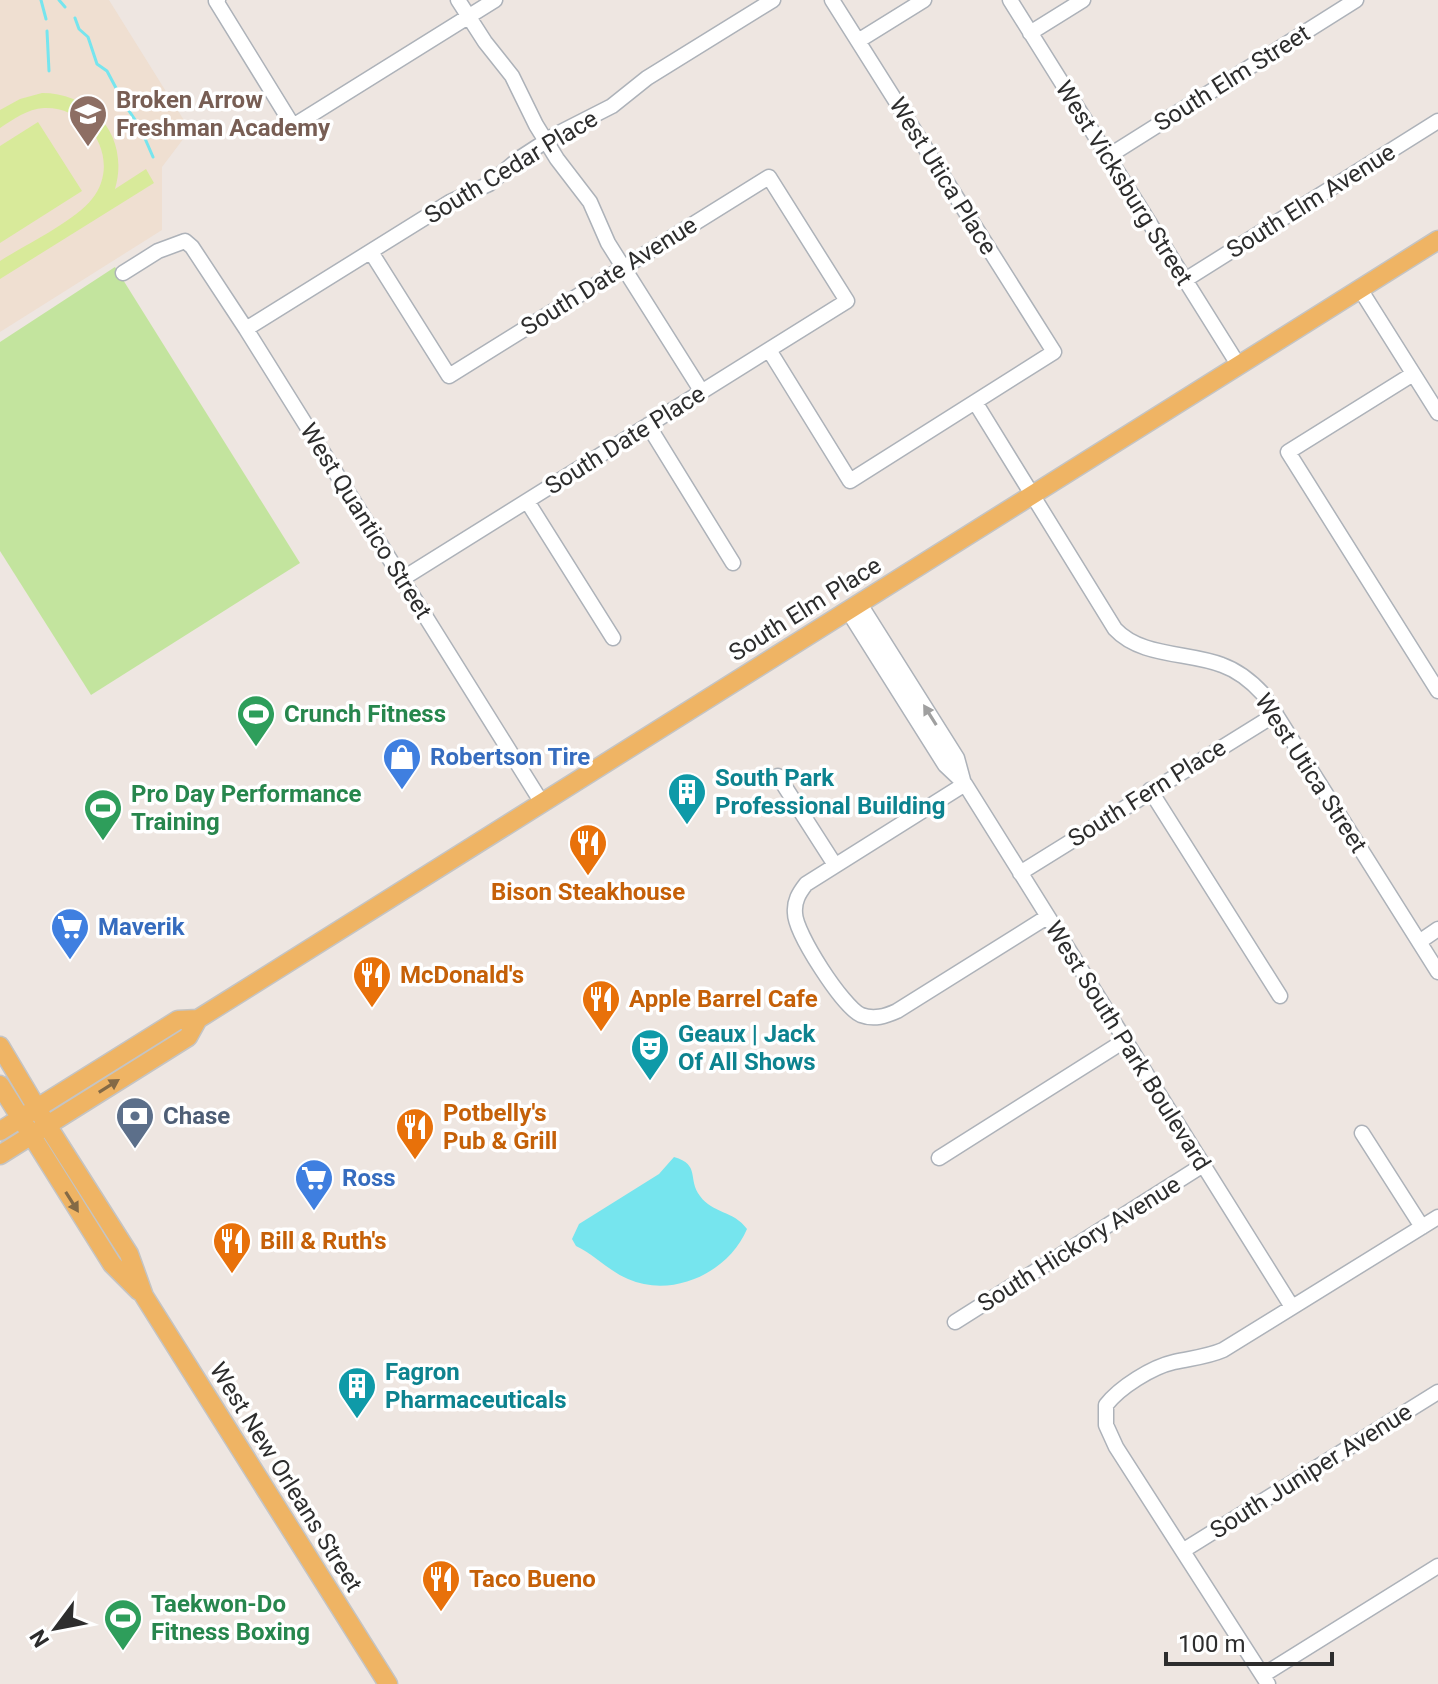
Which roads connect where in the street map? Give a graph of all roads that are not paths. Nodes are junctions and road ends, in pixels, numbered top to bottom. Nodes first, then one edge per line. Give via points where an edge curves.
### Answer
1 (458, 0) edge
2 (495, 0) edge
3 (773, 0) edge
4 (832, 0) edge
5 (924, 0) edge
6 (1010, 0) edge
7 (1083, 0) edge
8 (1356, 0) edge
9 (217, 1) edge
10 (469, 17) junction
11 (1030, 33) junction
12 (858, 41) junction
13 (1438, 121) edge
14 (546, 142) junction
15 (1107, 157) junction
16 (1438, 240) edge
17 (371, 252) junction
18 (624, 267) junction
19 (123, 273) dead end
20 (1185, 280) junction
21 (1360, 289) junction
22 (847, 301) joint
23 (246, 329) junction
24 (769, 350) junction
25 (1239, 366) junction
26 (1413, 374) junction
27 (702, 392) junction
28 (975, 402) junction
29 (1438, 413) edge
30 (648, 425) junction
31 (1032, 495) junction
32 (527, 501) junction
33 (733, 563) dead end
34 (402, 579) junction
35 (854, 607) junction
36 (613, 638) dead end
37 (1438, 691) edge
38 (1276, 714) junction
39 (778, 776) dead end
40 (965, 784) junction
41 (1150, 790) junction
42 (542, 803) junction
43 (835, 865) junction
44 (1020, 873) junction
45 (1047, 917) junction
46 (1438, 929) edge
47 (1419, 942) junction
48 (1438, 972) edge
49 (1280, 996) dead end
50 (198, 1019) junction
51 (1124, 1041) junction
52 (0, 1046) edge
53 (0, 1085) edge
54 (37, 1109) junction
55 (20, 1119) junction
56 (47, 1125) junction
57 (0, 1131) edge
58 (1362, 1133) dead end
59 (30, 1136) junction
60 (0, 1155) edge
61 (939, 1158) dead end
62 (1203, 1165) junction
63 (1438, 1217) edge
64 (1422, 1227) junction
65 (144, 1296) junction
66 (1292, 1307) junction
67 (955, 1322) dead end
68 (1438, 1392) edge
69 (1184, 1550) junction
70 (1438, 1566) edge
71 (1266, 1680) edge
72 (388, 1684) edge

1 - 10 street
2 - 10 street
3 - 14 street, South Cedar Place via 647,78 612,106
4 - 12 street, West Utica Place
5 - 12 street
6 - 11 street, West Vicksburg Street
7 - 11 street
8 - 15 street, South Elm Street
9 - 10 street via 293,126
10 - 14 street via 512,76
11 - 15 street, West Vicksburg Street
12 - 28 street, West Utica Place via 1054,352
13 - 20 street, South Elm Avenue
14 - 17 street, South Cedar Place via 482,189 450,202
14 - 18 street via 590,202
15 - 20 street, West Vicksburg Street
16 - 21 main road, South Elm Place
17 - 18 street, South Date Avenue via 449,376
17 - 23 street, South Cedar Place
18 - 22 street, South Date Avenue via 769,177
18 - 27 street
19 - 23 street, West Quantico Street via 185,241
20 - 25 street, West Vicksburg Street
21 - 25 main road, South Elm Place
21 - 26 street
22 - 24 street, South Date Place
23 - 34 street, West Quantico Street
24 - 27 street, South Date Place
24 - 28 street via 850,481
25 - 31 main road, South Elm Place
26 - 29 street
26 - 37 street via 1288,452
27 - 30 street, South Date Place
28 - 31 street, West Utica Street
30 - 32 street, South Date Place
30 - 33 street
31 - 35 main road, South Elm Place
31 - 38 street, West Utica Street via 1123,637 1231,669 1252,683
32 - 34 street, South Date Place
32 - 36 street
34 - 42 street, West Quantico Street
35 - 40 street, West South Park Boulevard via 945,765
35 - 42 main road, South Elm Place
38 - 41 street, South Fern Place
38 - 47 street, West Utica Street
39 - 43 street
40 - 43 street
40 - 44 street, West South Park Boulevard
41 - 44 street, South Fern Place
41 - 49 street
42 - 50 main road, South Elm Place
43 - 45 street via 806,884 794,909 800,932 847,1005 860,1014 875,1017 897,1011
44 - 45 street, West South Park Boulevard
45 - 51 street, West South Park Boulevard
46 - 47 street
47 - 48 street, West Utica Street
50 - 54 main road, South Elm Place via 178,1020
56 -> 50 main road, South Elm Place via 188,1037
51 - 61 street
51 - 62 street, West South Park Boulevard
52 - 54 main road, West New Orleans Street
53 - 55 main road, West New Orleans Street
54 - 55 main road, South Elm Place
54 - 56 main road, West New Orleans Street
55 - 57 main road, South Elm Place
55 - 59 main road, West New Orleans Street
56 - 59 main road, South Elm Place
56 - 65 main road, West New Orleans Street via 129,1254
58 - 64 street
59 - 60 main road, South Elm Place
59 -> 65 main road, West New Orleans Street via 112,1264
62 - 66 street, West South Park Boulevard
62 - 67 street, South Hickory Avenue
63 - 64 street
64 - 66 street
65 - 72 main road, West New Orleans Street
66 - 69 street via 1212,1355 1153,1370 1106,1405 1106,1425 1116,1447
68 - 69 street, South Juniper Avenue
69 - 71 street
70 - 71 street

